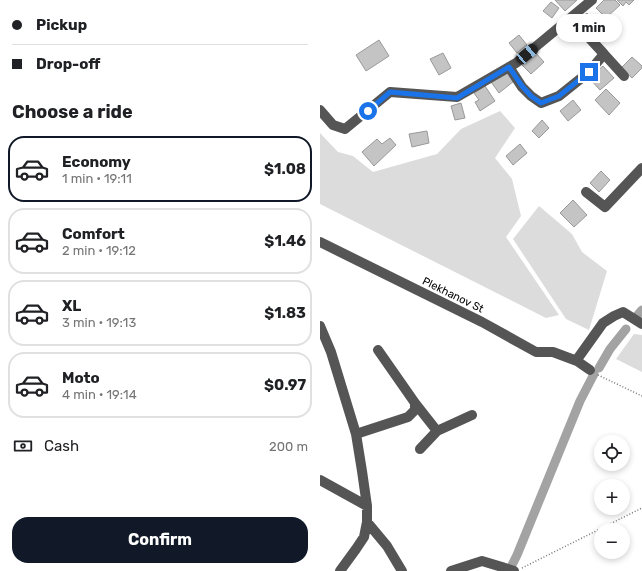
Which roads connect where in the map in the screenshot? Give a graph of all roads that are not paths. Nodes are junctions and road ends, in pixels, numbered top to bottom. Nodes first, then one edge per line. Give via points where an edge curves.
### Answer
1 (592, 0) edge
2 (571, 18) junction
3 (604, 54) junction
4 (509, 67) junction
5 (624, 76) dead end
6 (320, 110) edge
7 (642, 168) edge
8 (586, 192) dead end
9 (320, 242) edge
10 (641, 323) edge
11 (320, 326) edge
12 (378, 350) dead end
13 (577, 361) junction
14 (590, 370) dead end
15 (415, 403) junction
16 (472, 415) dead end
17 (437, 431) junction
18 (356, 434) junction
19 (420, 449) dead end
20 (320, 480) edge
21 (367, 506) junction
22 (367, 522) junction
23 (517, 570) edge
24 (340, 571) edge
25 (402, 571) edge
26 (451, 571) edge

1 - 2 street
2 - 3 street
2 - 4 street
3 - 4 street via 589,72 559,96 541,103 522,86
3 - 5 street
4 - 6 street via 457,98 390,92 345,129 333,125
7 - 8 street via 606,207
9 - 13 street, Plekhanov St via 482,322 536,352 553,352
10 - 13 street via 623,312 614,316 603,323
11 - 18 street via 331,352
12 - 15 street
13 - 14 street, Plekhanov St
15 - 17 street
15 - 18 street via 415,410 408,417
16 - 17 street
17 - 19 street
18 - 21 street
20 - 21 street
21 - 22 street
22 - 24 street via 364,537
22 - 25 street via 388,546
23 - 26 street via 482,561

